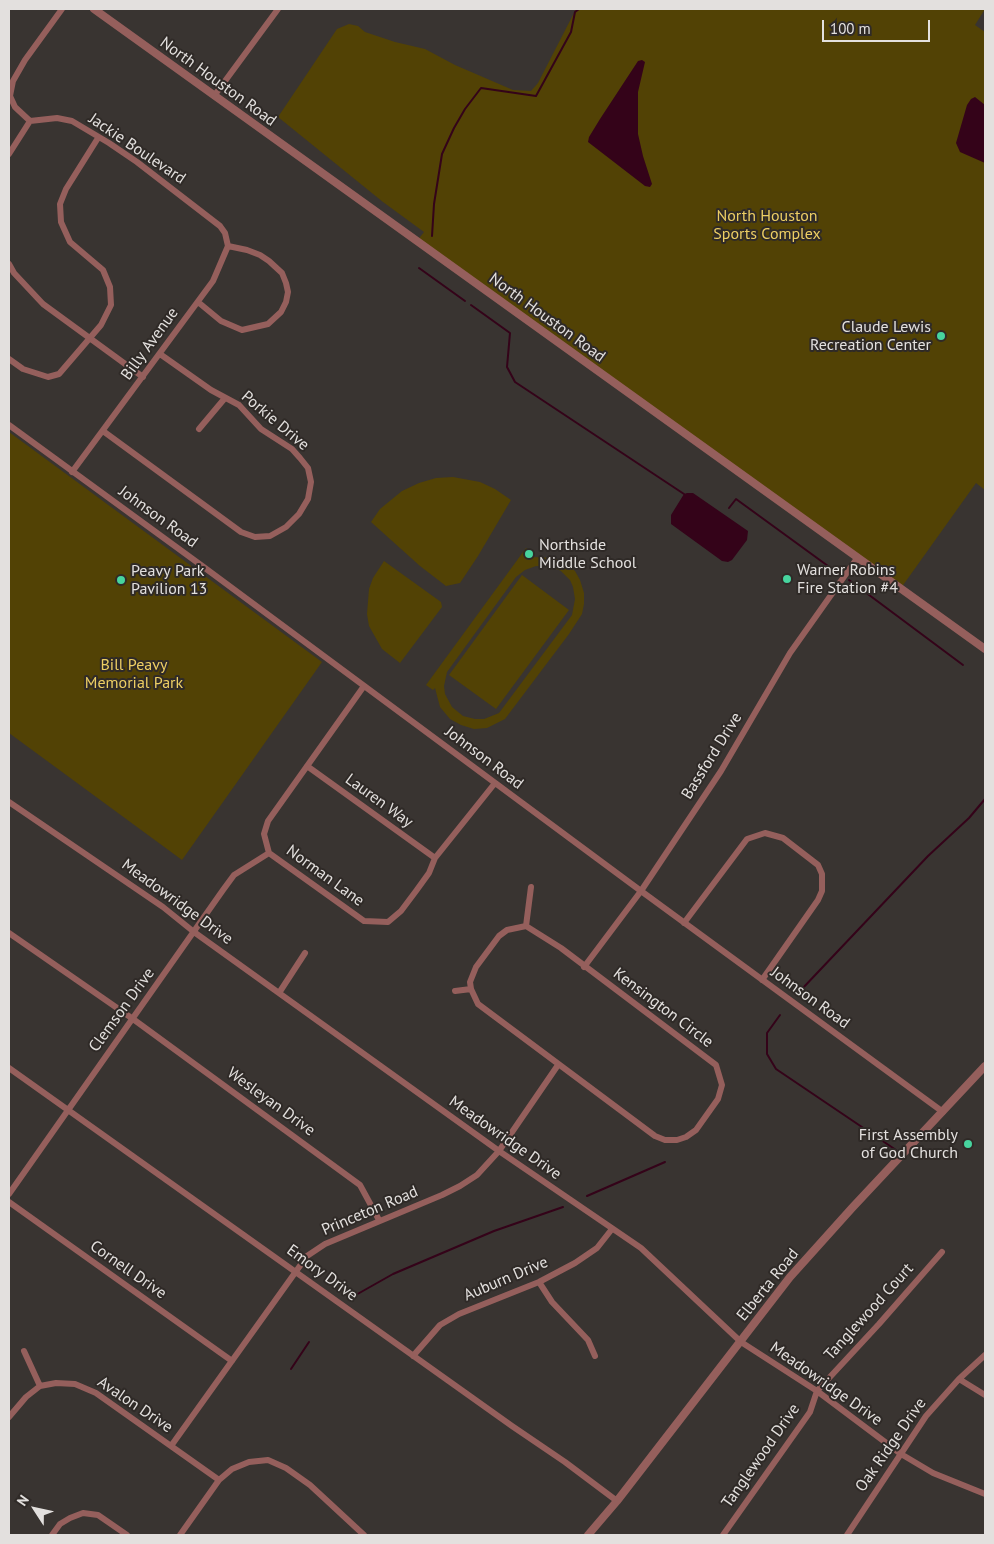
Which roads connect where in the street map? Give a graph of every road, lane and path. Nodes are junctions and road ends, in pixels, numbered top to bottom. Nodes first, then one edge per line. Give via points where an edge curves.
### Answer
1 (62, 9) edge
2 (94, 9) edge
3 (278, 9) edge
4 (214, 96) junction
5 (30, 121) junction
6 (98, 138) junction
7 (9, 154) edge
8 (228, 246) junction
9 (9, 264) edge
10 (198, 302) junction
11 (90, 338) junction
12 (160, 354) junction
13 (9, 359) edge
14 (142, 377) junction
15 (225, 398) junction
16 (9, 425) edge
17 (199, 429) dead end
18 (103, 431) junction
19 (72, 472) junction
20 (858, 557) junction
21 (985, 648) edge
22 (364, 686) junction
23 (308, 766) junction
24 (495, 783) junction
25 (9, 802) edge
26 (269, 853) junction
27 (435, 858) junction
28 (531, 887) dead end
29 (641, 891) junction
30 (684, 923) junction
31 (526, 926) junction
32 (194, 932) junction
33 (9, 933) edge
34 (305, 953) dead end
35 (584, 967) junction
36 (762, 980) junction
37 (471, 990) junction
38 (455, 991) dead end
39 (279, 993) junction
40 (133, 1019) junction
41 (558, 1065) junction
42 (985, 1066) edge
43 (9, 1068) edge
44 (68, 1108) junction
45 (943, 1112) junction
46 (498, 1151) junction
47 (9, 1194) edge
48 (9, 1202) edge
49 (379, 1220) junction
50 (612, 1229) junction
51 (942, 1252) dead end
52 (296, 1271) junction
53 (539, 1282) junction
54 (741, 1342) junction
55 (24, 1351) dead end
56 (985, 1355) edge
57 (413, 1356) junction
58 (595, 1356) dead end
59 (232, 1361) junction
60 (959, 1379) junction
61 (40, 1386) junction
62 (817, 1391) junction
63 (985, 1395) edge
64 (9, 1417) edge
65 (170, 1446) junction
66 (901, 1454) junction
67 (219, 1480) junction
68 (985, 1494) edge
69 (617, 1501) junction
70 (52, 1535) edge
71 (127, 1535) edge
72 (180, 1535) edge
73 (364, 1535) edge
74 (588, 1535) edge
75 (723, 1535) edge
76 (847, 1535) edge

1 - 5 street via 13,81 10,96 15,107
2 - 4 street, North Houston Road
3 - 4 street
4 - 20 street, North Houston Road
5 - 6 street, Jackie Boulevard via 57,118 72,122
5 - 7 street
6 - 8 street, Jackie Boulevard via 137,162 220,226
6 - 11 street via 66,188 60,204 61,222 70,242 104,270 110,287 111,305
8 - 10 street, Billy Avenue via 213,281
8 - 10 street via 247,250 270,261 286,282 286,302 268,324 242,330 221,321
9 - 11 street via 43,304
10 - 12 street, Billy Avenue
11 - 13 street via 59,374 48,377 23,369
11 - 14 street
12 - 14 street, Billy Avenue
12 - 15 street, Porkie Drive
14 - 18 street, Billy Avenue
15 - 17 street
15 - 18 street, Porkie Drive via 239,406 269,435 292,449 308,468 311,482 308,499 286,527 270,536 255,537 229,525
16 - 19 street, Johnson Road
18 - 19 street, Billy Avenue
19 - 22 street, Johnson Road
20 - 21 street, North Houston Road
20 - 29 street, Bassford Drive via 790,653 721,772
22 - 23 street, Norman Lane
22 - 24 street, Johnson Road
23 - 26 street, Norman Lane via 268,821 264,834
23 - 27 street, Lauren Way
24 - 27 street, Norman Lane
24 - 29 street, Johnson Road
25 - 32 street, Meadowridge Drive via 163,906
26 - 27 street, Norman Lane via 364,921 375,922 388,922 400,911
26 - 32 street, Clemson Drive via 234,875
28 - 31 street
29 - 30 street, Johnson Road
29 - 35 street, Bassford Drive
30 - 36 street, Johnson Road
30 - 36 street via 747,839 765,833 784,838 818,865 822,874 822,891
31 - 35 street, Kensington Circle
31 - 37 street via 507,930 499,936 476,967 470,982
32 - 39 street, Meadowridge Drive
32 - 40 street, Clemson Drive
33 - 40 street, Wesleyan Drive
34 - 39 street
35 - 41 street, Kensington Circle via 707,1057 716,1065 722,1085 718,1099 696,1130 677,1140 665,1140
36 - 45 street, Johnson Road
37 - 38 street
37 - 41 street, Kensington Circle via 486,1012
39 - 46 street, Meadowridge Drive
40 - 44 street, Clemson Drive
40 - 49 street, Wesleyan Drive via 360,1185
41 - 46 street, Princeton Road
42 - 45 street, Elberta Road
43 - 44 street, Emory Drive
44 - 47 street, Clemson Drive
44 - 52 street, Emory Drive
45 - 54 street, Elberta Road via 790,1277
46 - 49 street, Princeton Road via 477,1174 460,1186
46 - 50 street, Meadowridge Drive
48 - 59 street, Cornell Drive
49 - 52 street, Princeton Road via 325,1244 307,1256
50 - 53 street, Auburn Drive via 596,1248
50 - 54 street, Meadowridge Drive via 641,1248
51 - 62 street, Tanglewood Court
52 - 57 street, Emory Drive
52 - 59 street, Princeton Road
53 - 57 street, Auburn Drive via 459,1314 440,1325
53 - 58 street via 552,1302 588,1340
54 - 62 street, Meadowridge Drive
54 - 69 street, Elberta Road
55 - 61 street
56 - 60 street, Oak Ridge Drive
57 - 69 street, Emory Drive
59 - 65 street, Princeton Road
60 - 63 street
60 - 66 street, Oak Ridge Drive via 926,1416
61 - 64 street via 26,1396
61 - 65 street, Avalon Drive via 75,1384 96,1392
62 - 66 street, Meadowridge Drive
62 - 75 street, Tanglewood Drive via 810,1412
65 - 67 street, Avalon Drive
66 - 68 street, Meadowridge Drive via 933,1473
66 - 76 street, Oak Ridge Drive
67 - 72 street
67 - 73 street via 232,1469 249,1462 268,1460 310,1485
69 - 74 street, Elberta Road
70 - 71 street via 60,1524 83,1513 98,1514

